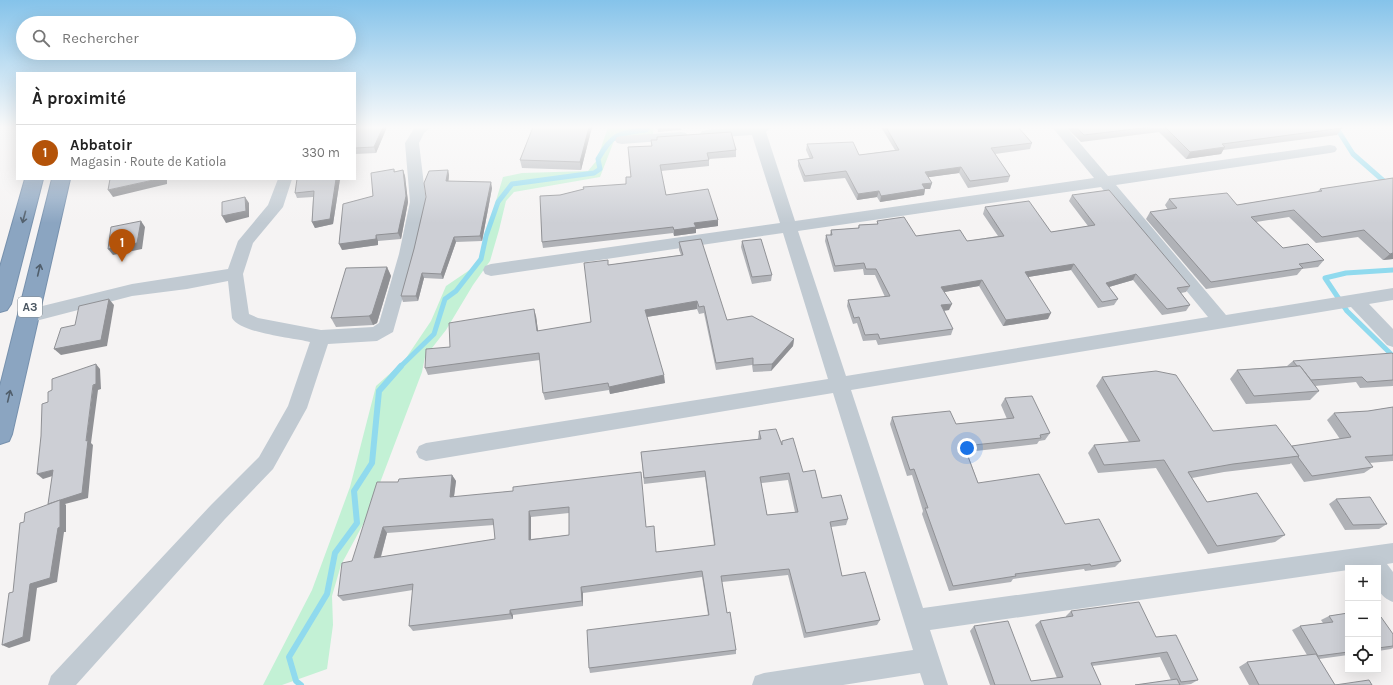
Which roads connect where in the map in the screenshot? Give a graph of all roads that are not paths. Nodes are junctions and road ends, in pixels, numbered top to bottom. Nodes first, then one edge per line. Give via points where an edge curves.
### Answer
1 (414, 159) edge
2 (770, 159) edge
3 (1085, 159) edge
4 (1260, 159) edge
5 (34, 180) edge
6 (61, 180) edge
7 (285, 180) edge
8 (1104, 181) junction
9 (789, 227) junction
10 (491, 270) dead end
11 (235, 274) junction
12 (1393, 294) edge
13 (1354, 300) junction
14 (0, 304) edge
15 (28, 316) junction
16 (1222, 322) junction
17 (321, 337) junction
18 (1393, 340) edge
19 (839, 384) junction
20 (0, 434) edge
21 (426, 452) dead end
22 (1393, 553) edge
23 (1374, 565) edge
24 (1345, 569) edge
25 (1381, 575) edge
26 (1393, 592) edge
27 (915, 621) junction
28 (928, 660) junction
29 (60, 685) edge
30 (764, 685) edge
31 (936, 685) edge

1 - 17 street via 418,202 387,327 377,334
2 - 9 street
3 - 8 street
4 - 8 street
5 -> 14 highway, A3
15 -> 6 highway, A3
7 - 11 street via 275,207 246,241
8 - 9 street
8 - 16 street
9 - 10 street
9 - 19 street
11 - 15 street via 132,290
11 - 17 street via 241,318 255,324
12 - 13 street
13 - 16 street
13 - 18 street
20 -> 15 highway, A3
16 - 19 street
17 - 29 street via 298,408 266,463
19 - 21 street
19 - 27 street
22 - 23 street
24 - 27 street
25 - 26 street
27 - 28 street
28 - 30 street
28 - 31 street

